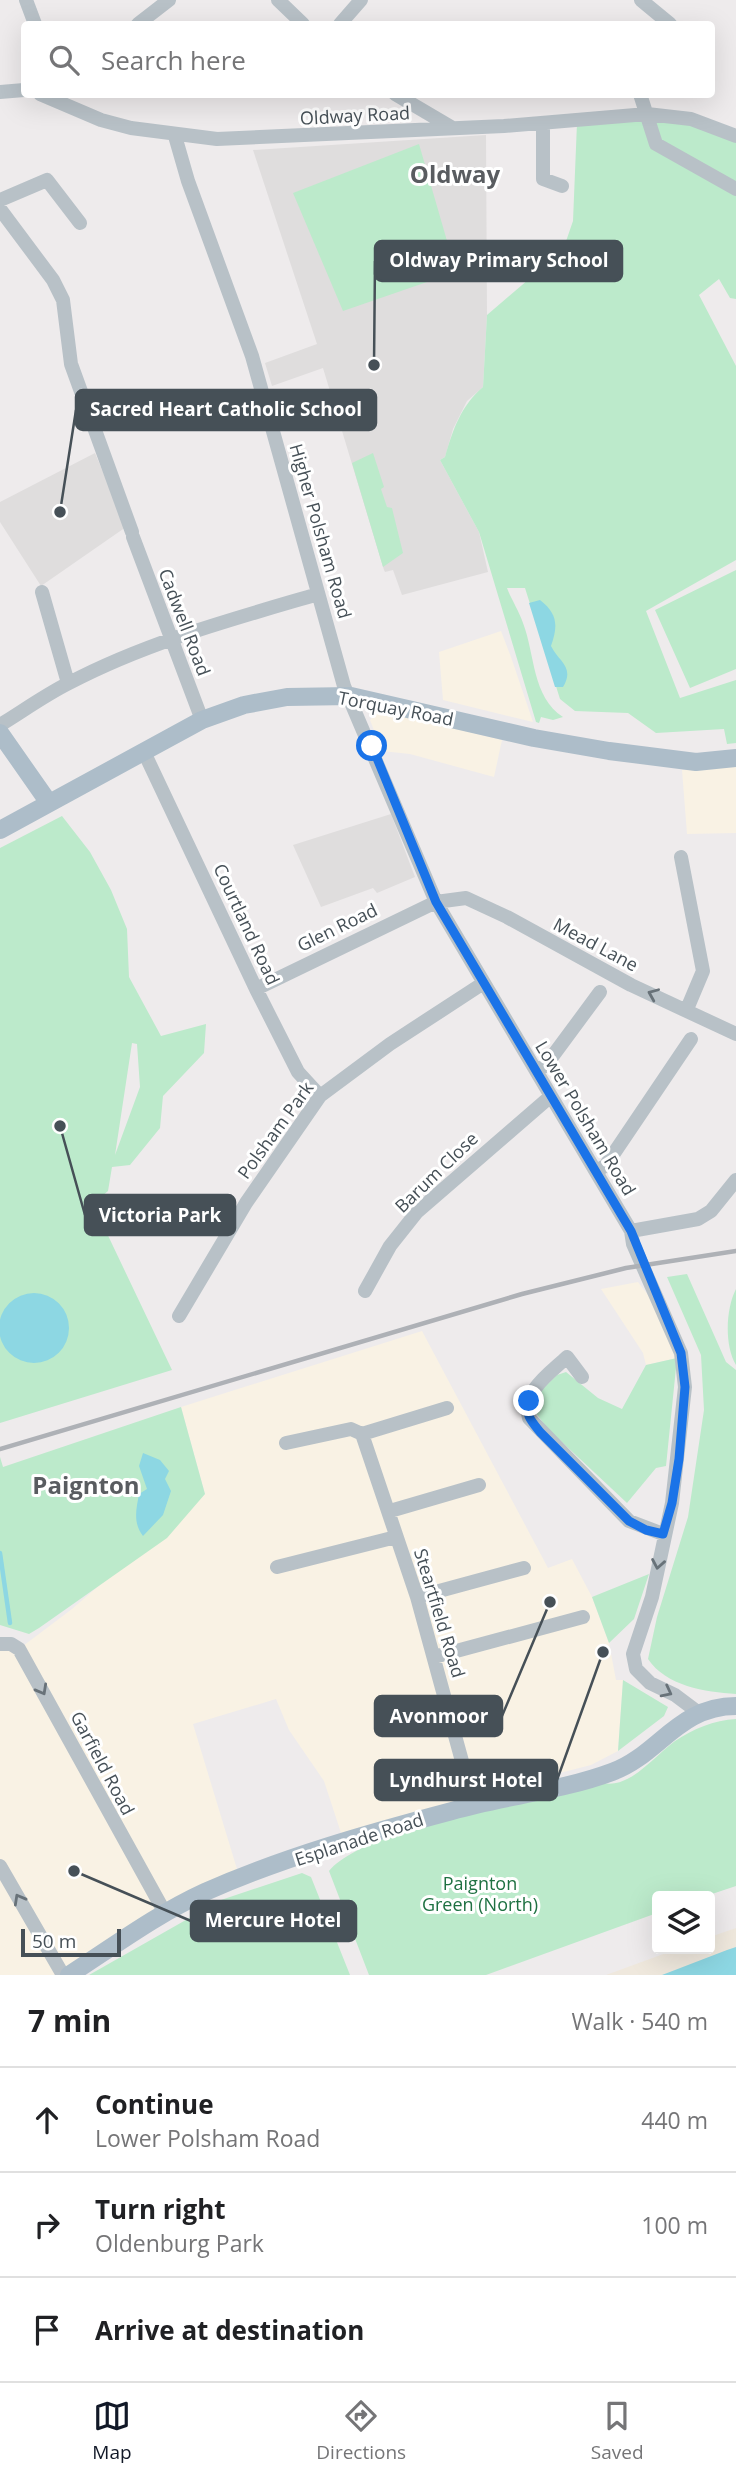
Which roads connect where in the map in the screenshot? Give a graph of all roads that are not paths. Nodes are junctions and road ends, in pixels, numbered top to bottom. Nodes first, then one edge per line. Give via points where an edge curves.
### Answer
1 (26, 0) edge
2 (169, 0) edge
3 (278, 0) edge
4 (361, 0) edge
5 (641, 0) edge
6 (34, 21) edge
7 (142, 21) edge
8 (300, 21) edge
9 (343, 21) edge
10 (666, 21) edge
11 (21, 90) edge
12 (0, 92) edge
13 (53, 98) edge
14 (402, 98) edge
15 (641, 98) edge
16 (647, 114) junction
17 (544, 123) junction
18 (453, 128) junction
19 (735, 133) edge
20 (176, 136) junction
21 (562, 186) dead end
22 (736, 189) edge
23 (0, 200) edge
24 (0, 209) edge
25 (80, 223) dead end
26 (42, 592) dead end
27 (318, 594) junction
28 (172, 641) junction
29 (68, 684) junction
30 (351, 696) junction
31 (202, 720) junction
32 (0, 726) edge
33 (0, 733) edge
34 (146, 757) junction
35 (736, 758) edge
36 (49, 803) junction
37 (0, 830) edge
38 (681, 857) dead end
39 (436, 902) junction
40 (482, 984) junction
41 (256, 989) junction
42 (600, 992) dead end
43 (687, 1009) junction
44 (736, 1034) edge
45 (691, 1040) dead end
46 (537, 1071) junction
47 (320, 1096) junction
48 (551, 1096) junction
49 (597, 1171) junction
50 (736, 1180) edge
51 (632, 1238) junction
52 (365, 1291) dead end
53 (179, 1317) dead end
54 (582, 1377) dead end
55 (447, 1408) dead end
56 (362, 1434) junction
57 (286, 1443) dead end
58 (479, 1485) dead end
59 (390, 1511) junction
60 (663, 1534) junction
61 (396, 1537) junction
62 (276, 1567) dead end
63 (524, 1568) dead end
64 (416, 1597) junction
65 (583, 1618) dead end
66 (0, 1644) edge
67 (433, 1657) junction
68 (736, 1706) edge
69 (699, 1713) junction
70 (474, 1805) junction
71 (0, 1866) edge
72 (165, 1913) junction
73 (63, 1975) edge
74 (69, 1975) edge

1 - 6 street
2 - 7 street
3 - 8 street
4 - 9 street
5 - 10 street
11 - 12 street
13 - 20 street, Oldway Road via 101,120
14 - 18 street
15 - 16 street
16 - 17 street, Oldway Road
16 - 19 street, Oldway Road via 691,119
16 - 22 street via 656,144
17 - 18 street, Oldway Road
17 - 21 street via 543,179
18 - 20 street, Oldway Road via 270,139
20 - 27 street, Higher Polsham Road via 251,356
23 - 25 street via 47,180
24 - 28 street, Cadwell Road via 63,300 71,365
26 - 29 street
27 - 28 street
27 - 30 street, Higher Polsham Road via 344,686
28 - 29 street
28 - 31 street, Cadwell Road
29 - 32 street
30 - 31 main road, Torquay Road via 265,700
30 - 35 main road, Torquay Road via 597,749 696,762
30 - 39 street, Lower Polsham Road
31 - 34 main road, Torquay Road
33 - 36 main road
34 - 36 main road, Torquay Road
34 - 41 street, Courtland Road
36 - 37 main road, Torquay Road
38 - 43 street via 703,971
39 - 40 street, Lower Polsham Road
39 - 41 street, Glen Road
43 -> 39 street, Mead Lane via 631,985 466,898
40 - 46 street, Lower Polsham Road
40 - 47 street, Polsham Park
41 - 47 street, Courtland Road via 298,1072
42 - 46 street
43 - 44 street, Mead Lane
45 - 49 street via 606,1165
46 - 48 street, Lower Polsham Road
47 - 53 street, Polsham Park via 246,1203
48 - 49 street, Lower Polsham Road
48 - 52 street, Barum Close via 417,1212 390,1246
49 - 51 street, Lower Polsham Road
50 - 51 street via 711,1211 698,1219
51 - 60 street, Lower Polsham Road via 681,1353 685,1387 674,1492
54 - 60 street via 564,1351 533,1390 526,1408 529,1419 629,1521
55 - 56 street
56 - 57 street via 351,1429
56 - 59 street, Steartfield Road
58 - 59 street
59 - 61 street, Steartfield Road
60 -> 69 street, Lower Polsham Road via 652,1597 633,1654 636,1669 650,1684
61 - 62 street
61 - 64 street, Steartfield Road
63 - 64 street
64 - 67 street, Steartfield Road
65 - 67 street
66 -> 72 street, Garfield Road via 19,1649
67 - 70 street, Steartfield Road
68 - 69 main road, Esplanade Road
69 - 70 main road, Esplanade Road via 614,1772
70 - 72 main road, Esplanade Road via 312,1853 206,1892
73 -> 71 street
72 - 74 main road, Esplanade Road

